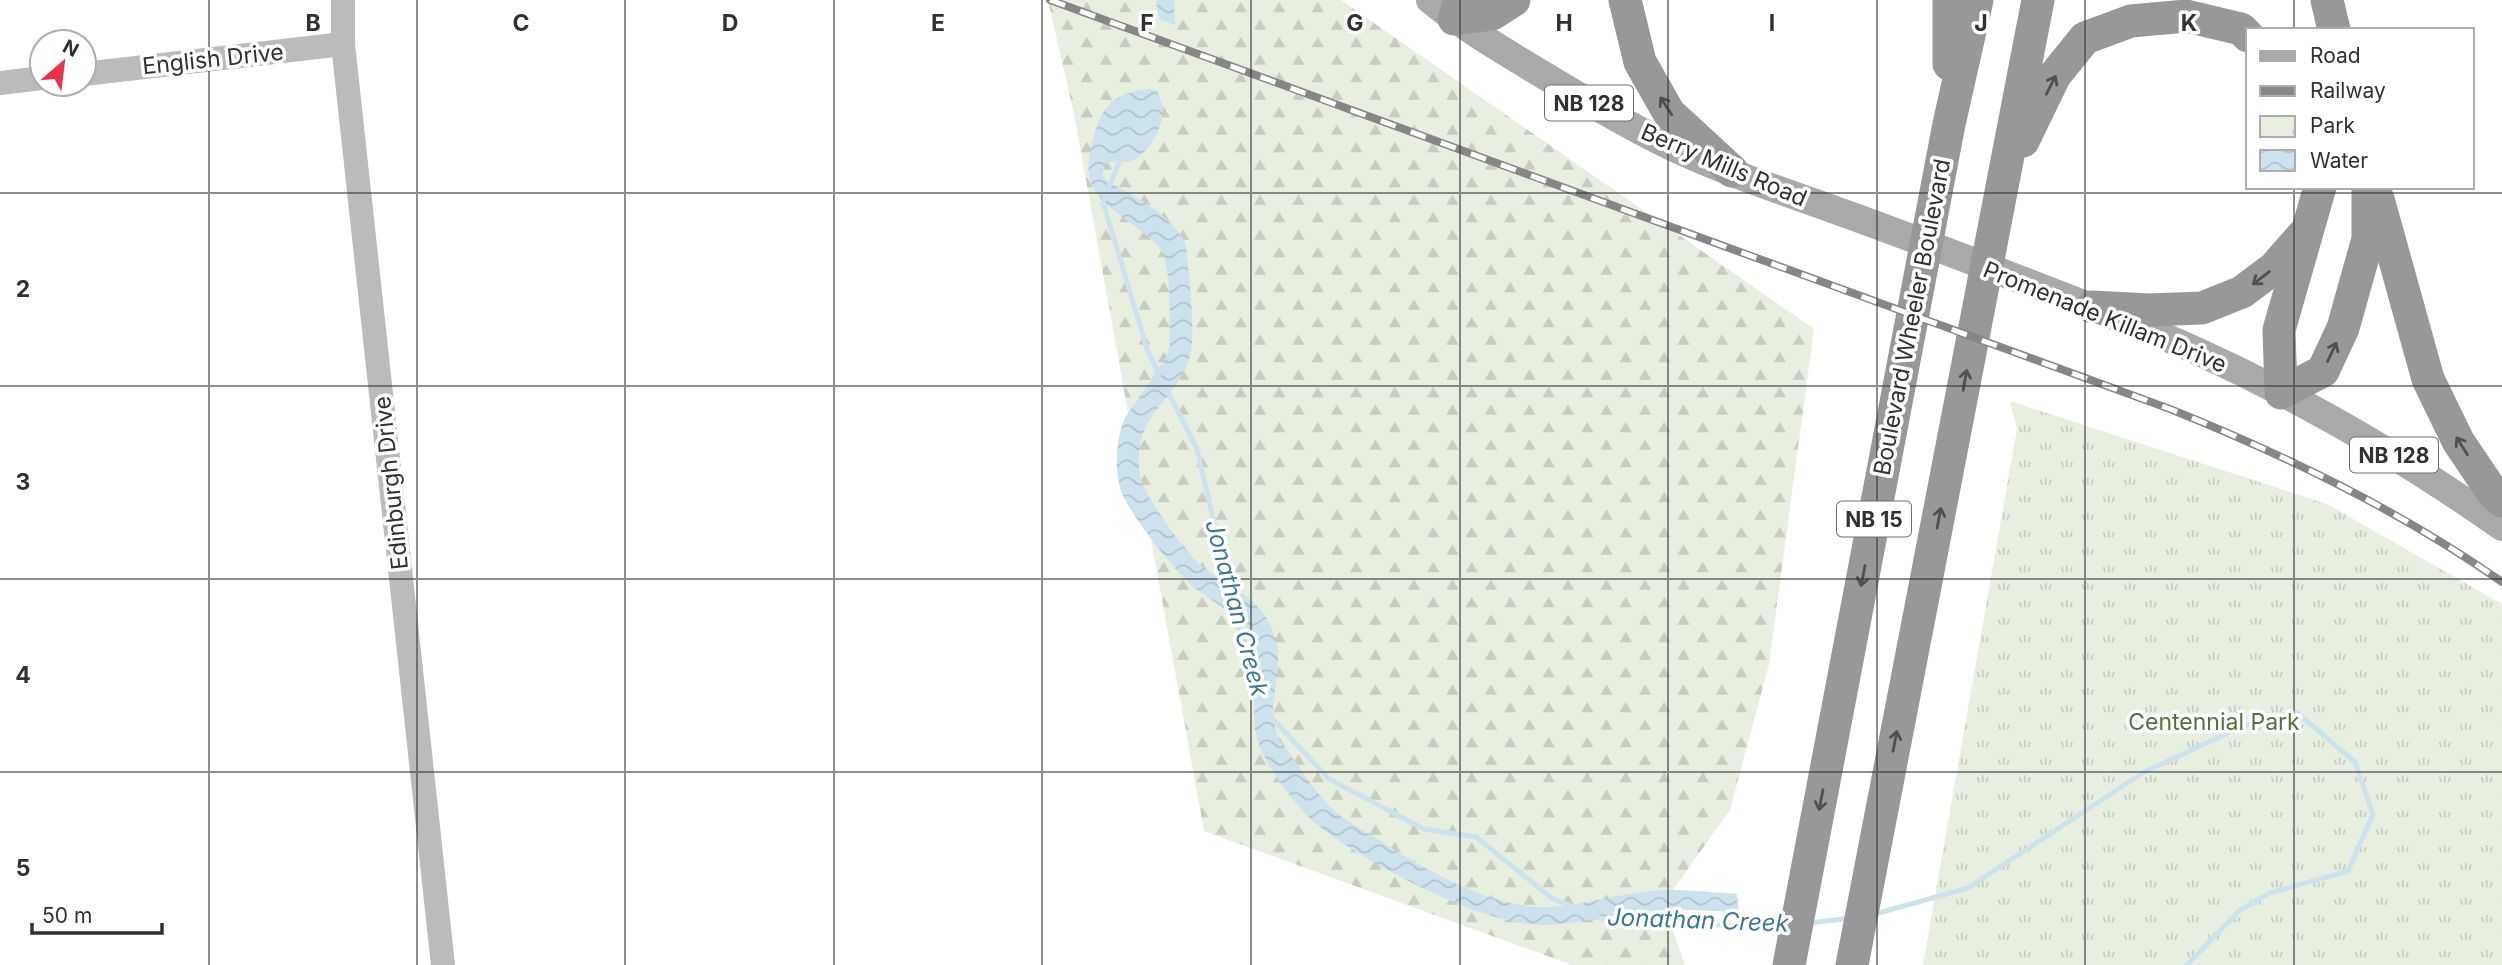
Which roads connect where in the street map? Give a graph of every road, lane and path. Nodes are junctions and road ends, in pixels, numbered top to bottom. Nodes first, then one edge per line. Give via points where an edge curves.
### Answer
1 (343, 0) edge
2 (1514, 0) edge
3 (1625, 0) edge
4 (1949, 0) edge
5 (1977, 0) edge
6 (2038, 0) edge
7 (2327, 0) edge
8 (1448, 6) edge
9 (2334, 28) edge
10 (2246, 34) edge
11 (343, 44) junction
12 (98, 72) edge
13 (28, 80) edge
14 (0, 83) edge
15 (1949, 124) junction
16 (1732, 171) junction
17 (2319, 189) edge
18 (2368, 189) edge
19 (2376, 189) edge
20 (2000, 190) junction
21 (2309, 229) junction
22 (1961, 258) joint
23 (2092, 307) junction
24 (2281, 393) junction
25 (2502, 501) edge
26 (2502, 527) edge
27 (1795, 938) edge
28 (443, 965) edge
29 (1852, 965) edge

1 - 11 street, Edinburgh Drive
2 - 8 highway via 1492,14
16 -> 3 highway via 1669,113 1640,62
4 - 15 highway
5 - 15 highway, Boulevard Wheeler Boulevard / NB 15
6 - 20 highway, NB 15
7 - 9 highway
8 - 16 main road, Berry Mills Road / NB 128 via 1588,102 1674,148
20 -> 10 highway via 2055,75 2085,38 2132,21 2186,16
11 - 12 street, English Drive
11 - 28 street, Edinburgh Drive
13 - 14 street
15 -> 27 highway, Boulevard Wheeler Boulevard / NB 15
16 - 22 main road, Berry Mills Road / NB 128
17 - 21 highway
24 -> 18 highway via 2323,371 2343,328 2368,239
25 -> 19 highway via 2458,441 2428,379
29 -> 20 highway, NB 15
21 -> 23 highway via 2253,284 2202,308
21 - 24 highway via 2278,330
22 - 23 main road, Promenade Killam Drive / NB 128
23 - 24 main road, Promenade Killam Drive / NB 128 via 2183,344
24 - 26 main road, Promenade Killam Drive / NB 128 via 2390,452

